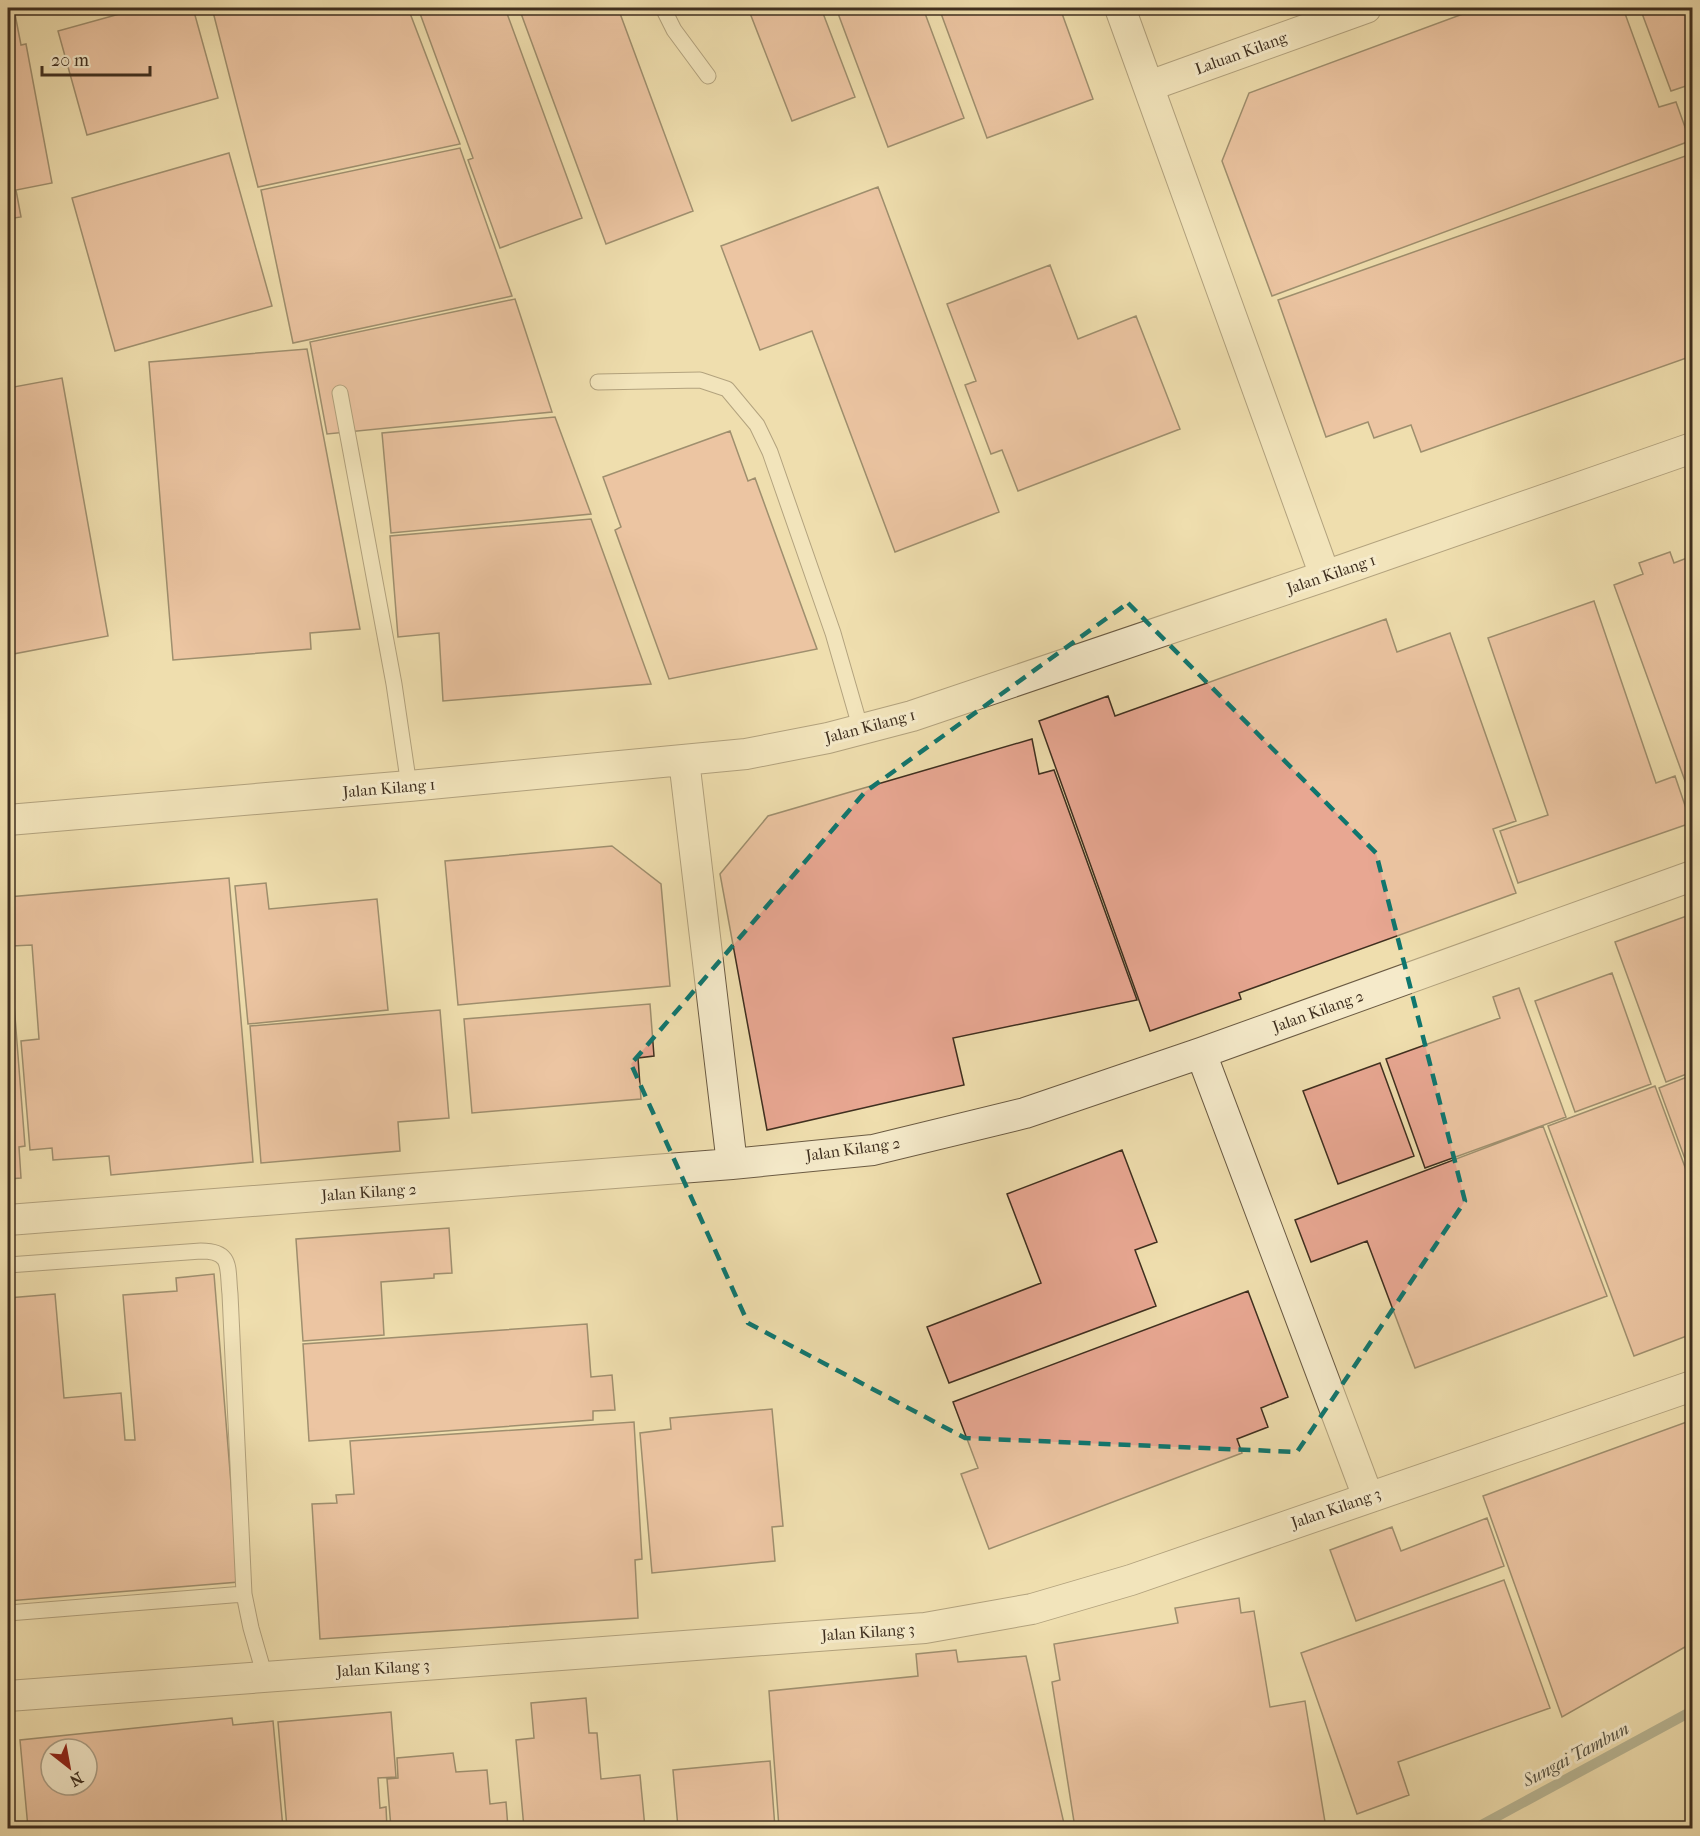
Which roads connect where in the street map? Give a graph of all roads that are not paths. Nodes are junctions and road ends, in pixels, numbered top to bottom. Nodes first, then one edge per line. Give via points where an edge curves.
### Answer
1 (663, 8) edge
2 (1120, 8) edge
3 (1366, 8) edge
4 (708, 76) dead end
5 (1149, 86) junction
6 (598, 382) dead end
7 (340, 393) dead end
8 (1692, 448) edge
9 (1325, 576) junction
10 (861, 730) junction
11 (684, 760) junction
12 (409, 786) junction
13 (8, 820) edge
14 (1692, 876) edge
15 (1201, 1053) junction
16 (732, 1164) junction
17 (8, 1220) edge
18 (8, 1265) edge
19 (1692, 1386) edge
20 (1368, 1497) junction
21 (244, 1594) junction
22 (8, 1613) edge
23 (265, 1677) junction
24 (8, 1696) edge

1 - 4 lane
2 - 5 street
3 - 5 street, Laluan Kilang
5 - 9 street
6 - 10 lane via 700,380 728,389 757,425 833,633
7 - 12 lane
8 - 9 street, Jalan Kilang 1
9 - 10 street, Jalan Kilang 1
10 - 11 street, Jalan Kilang 1 via 746,754
11 - 12 street, Jalan Kilang 1
11 - 16 street
12 - 13 street, Jalan Kilang 1
14 - 15 street, Jalan Kilang 2
15 - 16 street, Jalan Kilang 2 via 1025,1113 873,1150
15 - 20 street
16 - 17 street, Jalan Kilang 2
18 - 21 lane via 201,1251 223,1255 230,1294
19 - 20 street, Jalan Kilang 3
20 - 23 street, Jalan Kilang 3 via 1131,1580 1032,1609 925,1628
21 - 22 lane
21 - 23 lane
23 - 24 street, Jalan Kilang 3

